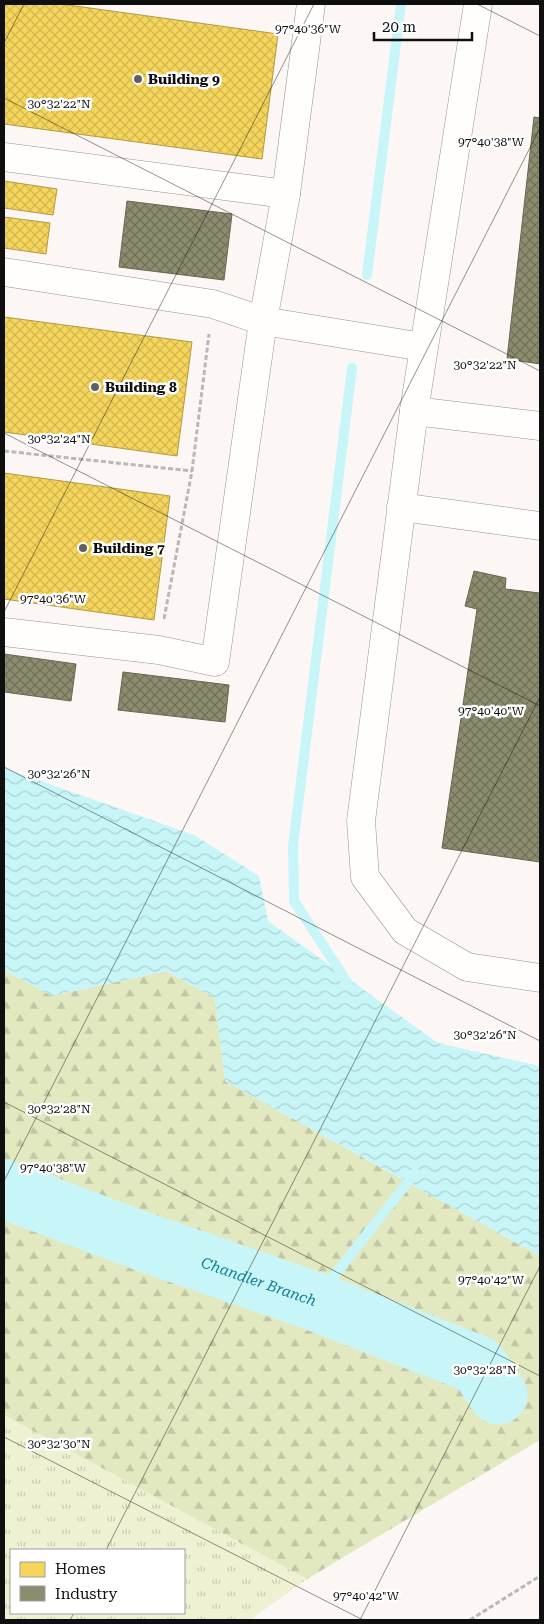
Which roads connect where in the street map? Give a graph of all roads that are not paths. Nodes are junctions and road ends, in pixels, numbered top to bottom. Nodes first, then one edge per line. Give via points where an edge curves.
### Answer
1 (311, 4) edge
2 (478, 4) edge
3 (4, 157) edge
4 (286, 194) junction
5 (4, 272) edge
6 (263, 321) junction
7 (423, 347) junction
8 (414, 410) junction
9 (540, 426) edge
10 (401, 507) junction
11 (540, 526) edge
12 (4, 632) edge
13 (540, 978) edge

1 - 4 street
2 - 7 street
3 - 4 street
4 - 6 street
5 - 6 street via 212,304
6 - 7 street
6 - 12 street via 216,662 159,650
7 - 8 street
8 - 9 street
8 - 10 street
10 - 11 street
10 - 13 street via 361,821 365,876 405,931 459,963

